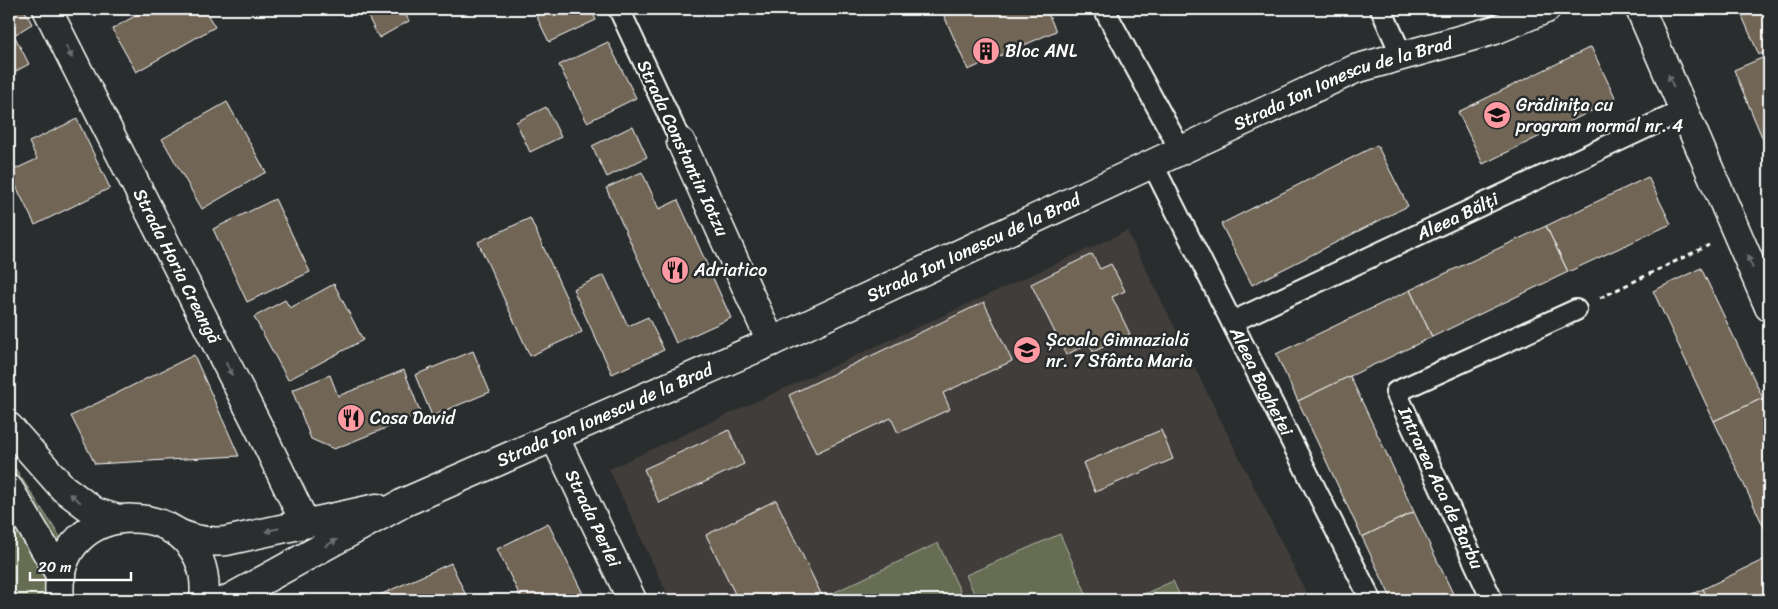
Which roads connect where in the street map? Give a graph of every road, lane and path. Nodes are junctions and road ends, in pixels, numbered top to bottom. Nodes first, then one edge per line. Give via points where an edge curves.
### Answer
1 (47, 9) edge
2 (618, 9) edge
3 (1104, 9) edge
4 (1381, 9) edge
5 (1546, 9) edge
6 (1640, 9) edge
7 (1402, 56) junction
8 (1684, 110) junction
9 (681, 142) joint
10 (1181, 151) junction
11 (1153, 164) junction
12 (1736, 231) junction
13 (1769, 307) edge
14 (1576, 310) joint
15 (1232, 322) junction
16 (771, 342) junction
17 (9, 427) edge
18 (554, 436) junction
19 (9, 489) edge
20 (405, 502) junction
21 (118, 519) junction
22 (305, 523) junction
23 (172, 530) junction
24 (60, 588) edge
25 (204, 600) edge
26 (227, 600) edge
27 (632, 600) edge
28 (1371, 600) edge
29 (1492, 600) edge

1 -> 22 street, Strada Horia Creangă
2 - 9 lane, Strada Constantin Iotzu
3 - 10 lane
4 - 7 lane
5 - 7 street, Strada Ion Ionescu de la Brad via 1495,30
8 -> 6 street
7 - 10 street, Strada Ion Ionescu de la Brad via 1355,69
8 - 12 street
8 - 15 lane, Aleea Bălți
9 - 16 street, Strada Constantin Iotzu
10 - 11 street, Strada Ion Ionescu de la Brad
11 - 15 lane, Aleea Baghetei
11 - 16 street, Strada Ion Ionescu de la Brad
13 -> 12 street
12 - 14 path
14 - 29 lane, Intrarea Aca de Barbu via 1396,392
15 - 28 lane, Aleea Baghetei
16 - 18 street, Strada Ion Ionescu de la Brad
21 -> 17 street via 94,512 63,488
18 - 20 street, Strada Ion Ionescu de la Brad
18 - 27 street, Strada Perlei
19 - 24 street
20 - 22 street, Strada Ion Ionescu de la Brad
26 -> 20 street, Strada Ion Ionescu de la Brad
21 - 23 street, Strada Ion Ionescu de la Brad via 149,520
21 - 24 street via 105,522 78,541 67,558
22 -> 23 street, Strada Ion Ionescu de la Brad via 219,542 196,539
23 - 25 street via 188,543 198,560 205,586

